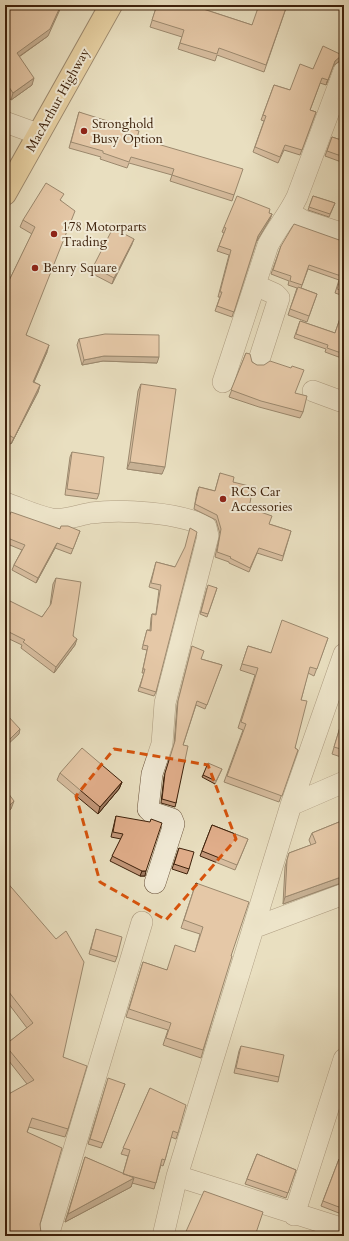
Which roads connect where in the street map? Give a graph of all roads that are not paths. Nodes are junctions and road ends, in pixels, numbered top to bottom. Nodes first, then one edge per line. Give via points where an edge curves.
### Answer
1 (111, 5) edge
2 (344, 71) edge
3 (5, 122) edge
4 (38, 134) junction
5 (5, 194) edge
6 (290, 213) junction
7 (344, 234) edge
8 (255, 286) junction
9 (259, 360) dead end
10 (223, 382) dead end
11 (313, 391) dead end
12 (344, 401) edge
13 (5, 502) edge
14 (344, 654) edge
15 (344, 782) edge
16 (291, 805) junction
17 (155, 883) dead end
18 (344, 894) edge
19 (142, 922) dead end
20 (254, 928) junction
21 (344, 1059) edge
22 (338, 1100) edge
23 (176, 1176) junction
24 (294, 1214) junction
25 (344, 1230) edge
26 (48, 1236) edge
27 (163, 1236) edge

1 - 4 highway, MacArthur Highway
2 - 6 street
3 - 4 street
4 - 5 highway, MacArthur Highway
6 - 7 street via 304,221
6 - 8 street via 268,245
8 - 9 street via 279,298
8 - 10 street
11 - 12 street via 340,402
13 - 17 street via 52,519 122,511 159,514 206,527 208,536 165,703 162,744 152,774 148,809 172,819 174,824
14 - 16 street
15 - 16 street
16 - 20 street
18 - 20 street
19 - 26 street
20 - 23 street
21 - 22 street
22 - 24 street
23 - 24 street
23 - 27 street
24 - 25 street

